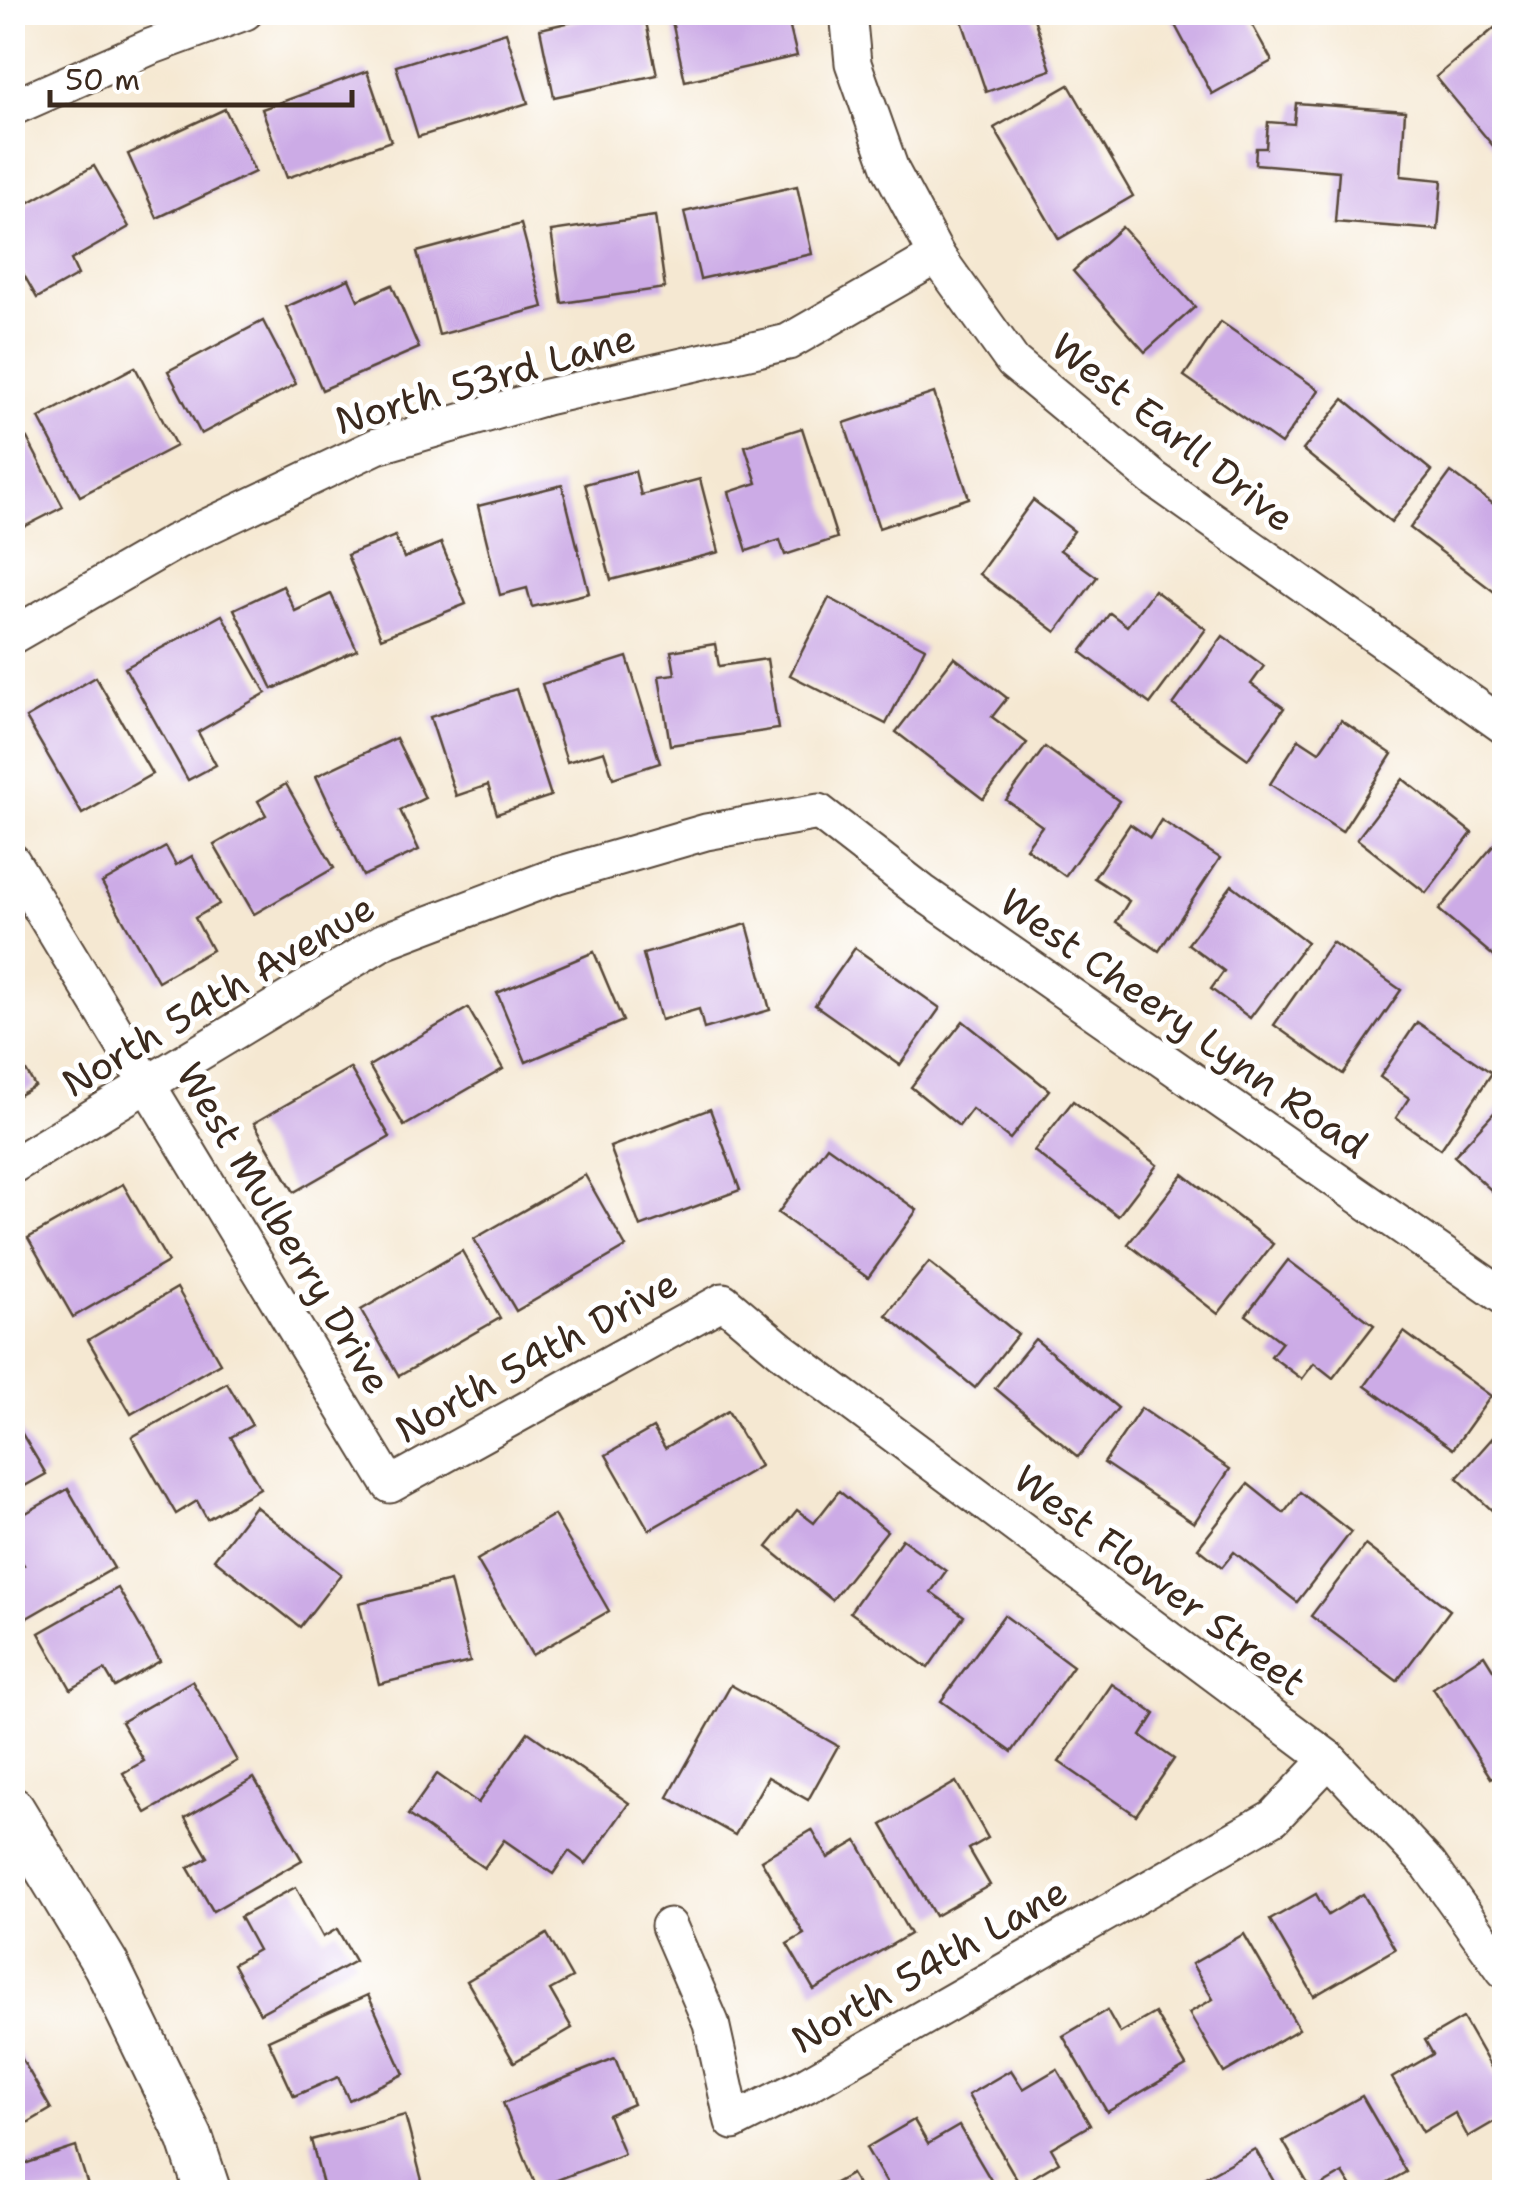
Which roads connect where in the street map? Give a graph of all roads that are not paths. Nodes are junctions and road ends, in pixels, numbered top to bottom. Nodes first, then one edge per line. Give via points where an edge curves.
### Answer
1 (246, 12) edge
2 (848, 12) edge
3 (12, 108) edge
4 (936, 256) junction
5 (12, 636) edge
6 (1504, 726) edge
7 (819, 812) joint
8 (12, 861) edge
9 (148, 1085) junction
10 (12, 1166) edge
11 (1504, 1298) edge
12 (723, 1300) joint
13 (390, 1485) joint
14 (1329, 1758) junction
15 (12, 1810) edge
16 (669, 1926) dead end
17 (1504, 1970) edge
18 (208, 2192) edge

1 - 3 street
2 - 4 street, West Earll Drive via 853,63 891,170
4 - 5 street, North 53rd Lane via 788,342 546,397 377,446 175,542
4 - 6 street, West Earll Drive via 1013,362 1154,479
7 - 9 street, North 54th Avenue via 706,832 595,864 384,941
7 - 11 street, West Cheery Lynn Road via 922,892
8 - 9 street, West Mulberry Drive
9 - 10 street, North 54th Avenue
9 - 13 street, West Mulberry Drive
12 - 13 street, North 54th Drive
12 - 14 street, West Flower Street via 780,1350
14 - 16 street, North 54th Lane via 1274,1817 733,2122 710,2024
14 - 17 street, West Flower Street via 1429,1865
15 - 18 street via 106,1965 190,2138

